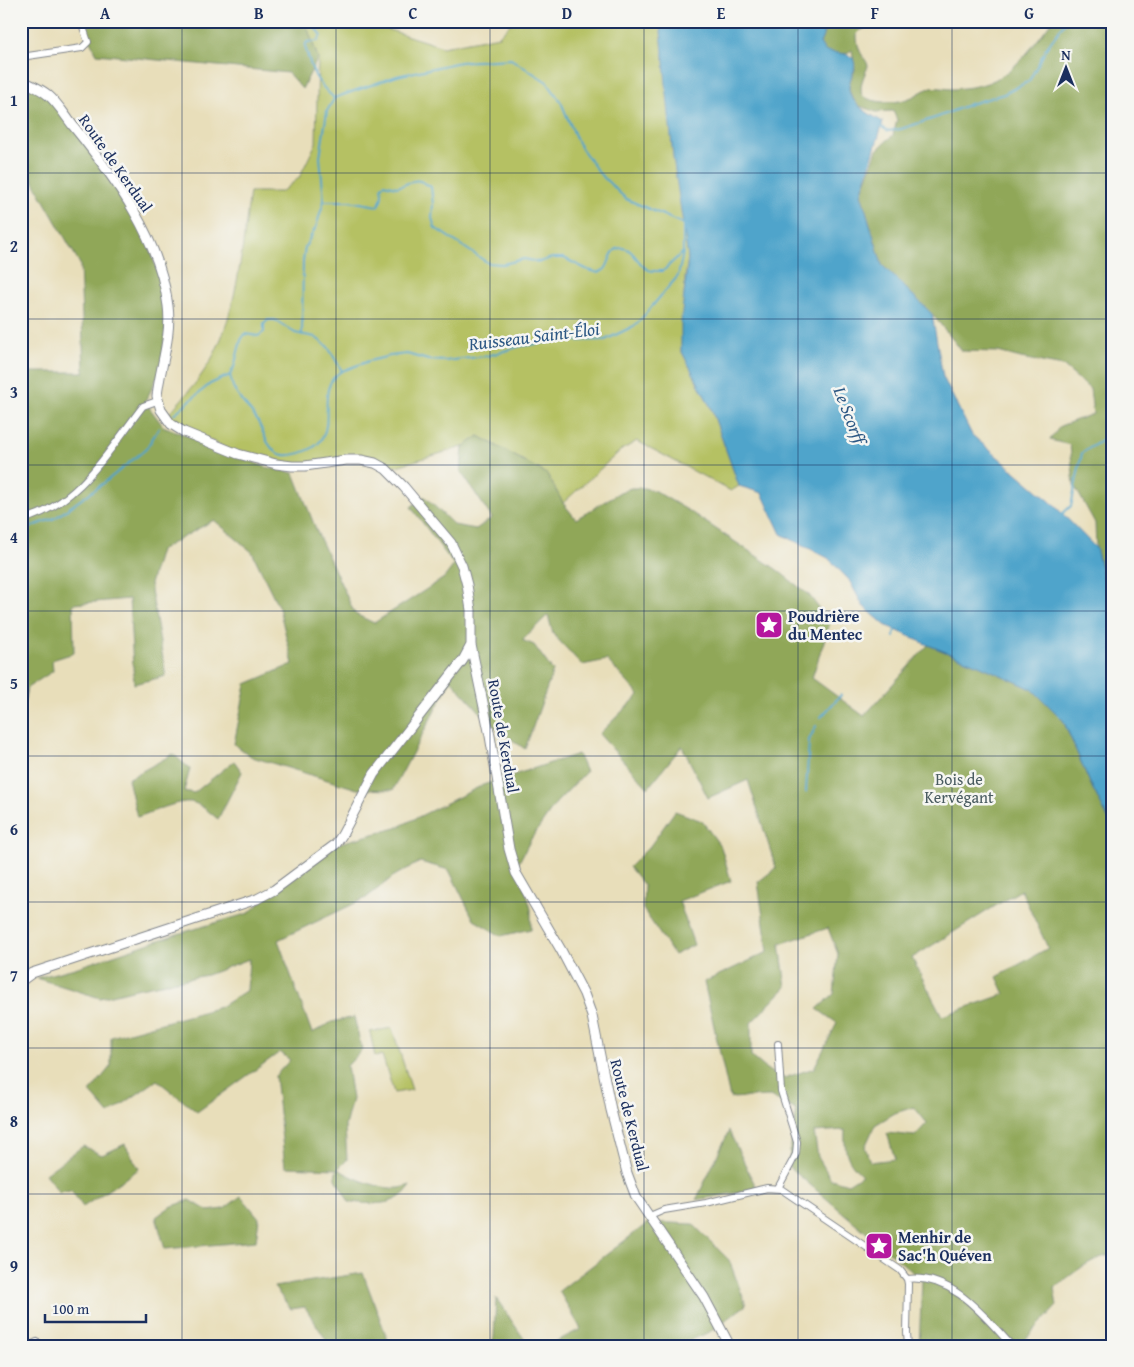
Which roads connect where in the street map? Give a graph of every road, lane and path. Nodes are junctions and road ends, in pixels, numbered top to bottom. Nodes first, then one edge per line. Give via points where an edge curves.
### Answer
1 (81, 21) edge
2 (21, 57) edge
3 (21, 80) edge
4 (157, 401) junction
5 (21, 520) edge
6 (471, 646) junction
7 (21, 981) edge
8 (778, 1044) dead end
9 (778, 1188) junction
10 (650, 1216) junction
11 (907, 1279) junction
12 (37, 1342) dead end
13 (28, 1346) edge
14 (730, 1346) edge
15 (908, 1346) edge
16 (1012, 1346) edge

1 - 2 street via 88,42 82,48
3 - 4 street, Route de Kerdual via 49,96 92,148 145,232 163,280 168,306 168,330
4 - 5 street via 143,406 85,482 60,503
4 - 6 street, Route de Kerdual via 171,424 238,454 276,464 306,466 361,460 386,470 404,487 455,550 467,585
6 - 7 street via 374,774 342,836 332,848 274,890 251,902 32,973
6 - 10 street, Route de Kerdual via 516,873 584,994 592,1016 626,1173 636,1197
8 - 9 street via 781,1090 797,1142 796,1154
9 - 10 street via 664,1210
9 - 11 street via 900,1270
10 - 14 street, Route de Kerdual via 704,1297
11 - 15 street
11 - 16 street via 939,1283 956,1291
12 - 13 street

